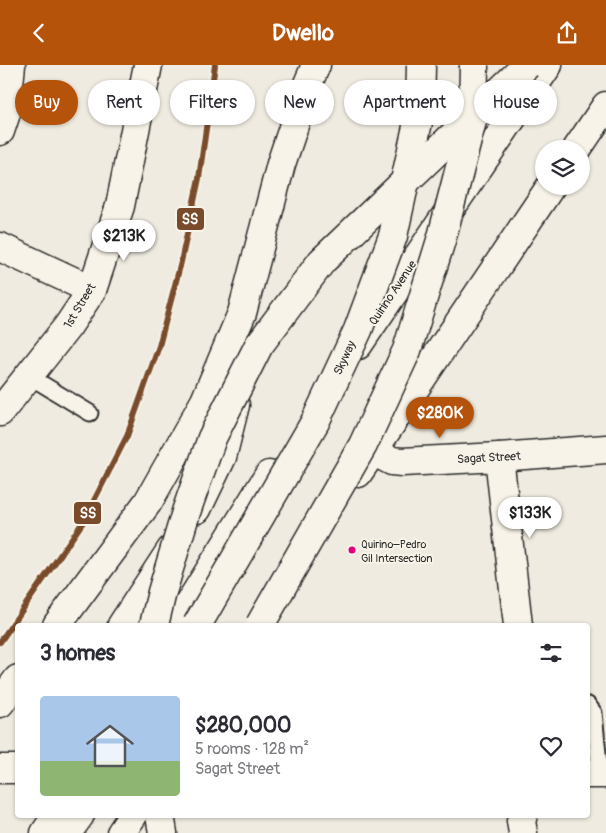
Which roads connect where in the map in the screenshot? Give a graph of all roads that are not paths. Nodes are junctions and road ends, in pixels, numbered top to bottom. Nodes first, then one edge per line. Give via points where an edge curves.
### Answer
1 (11, 65) edge
2 (148, 65) edge
3 (316, 65) edge
4 (421, 65) edge
5 (474, 65) edge
6 (516, 65) edge
7 (527, 65) edge
8 (548, 65) edge
9 (606, 106) edge
10 (0, 131) edge
11 (583, 140) edge
12 (481, 165) junction
13 (545, 195) edge
14 (0, 247) edge
15 (92, 291) junction
16 (242, 313) junction
17 (29, 376) junction
18 (0, 412) edge
19 (90, 413) dead end
20 (606, 449) edge
21 (373, 451) junction
22 (499, 457) junction
23 (59, 623) edge
24 (123, 623) edge
25 (154, 623) edge
26 (177, 623) edge
27 (198, 623) edge
28 (254, 623) edge
29 (261, 623) edge
30 (518, 623) edge
31 (15, 683) edge
32 (0, 703) edge
33 (590, 708) edge
34 (0, 769) edge
35 (15, 769) edge
36 (598, 774) edge
37 (55, 818) edge
38 (78, 818) edge
39 (123, 818) edge
40 (131, 818) edge
41 (160, 818) edge
42 (522, 818) edge
43 (45, 833) edge
44 (67, 833) edge
45 (114, 833) edge
46 (121, 833) edge
47 (163, 833) edge
48 (523, 833) edge

1 - 10 main road via 6,113
2 - 15 main road, 1st Street via 120,206
3 - 16 main road via 281,164
4 - 27 main road, Skyway, bridge via 420,113 394,235 358,330 315,422
5 - 29 main road, bridge via 473,117 442,237 407,350 363,445
6 - 12 main road via 500,121
7 - 25 main road, bridge via 322,261 259,345 212,438 186,512
8 - 12 main road, Quirino Avenue
9 - 11 main road
12 - 26 main road, Quirino Avenue via 281,457
13 - 21 main road
14 - 15 main road
15 - 17 main road, 1st Street
16 - 23 main road via 205,401 148,502
16 - 24 main road via 236,401 222,457 195,512
17 - 18 main road, 1st Street
17 - 19 lane
20 - 22 main road, Sagat Street
21 - 22 main road, Sagat Street via 392,461 402,462
21 - 28 main road
22 - 30 main road
31 - 32 main road
33 - 36 lane via 594,713
34 - 35 main road
37 - 43 main road
38 - 44 main road
39 - 45 main road
40 - 46 main road
41 - 47 main road
42 - 48 main road

